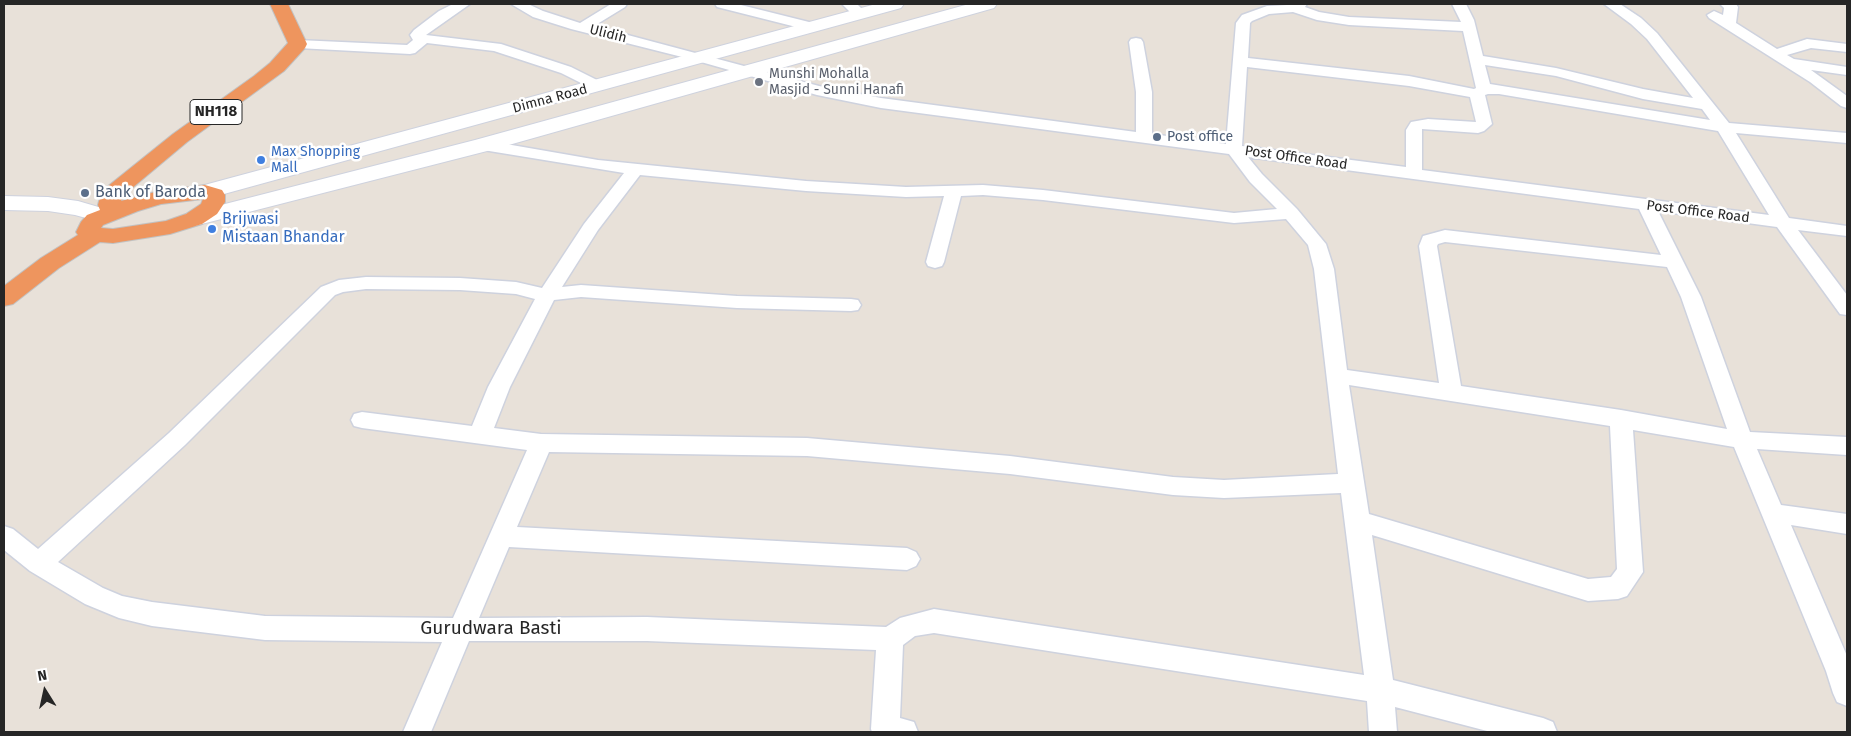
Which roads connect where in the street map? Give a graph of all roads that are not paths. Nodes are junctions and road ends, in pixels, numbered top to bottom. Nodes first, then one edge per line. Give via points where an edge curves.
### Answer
1 (279, 4) edge
2 (294, 4) edge
3 (463, 4) edge
4 (518, 4) edge
5 (620, 4) edge
6 (722, 4) edge
7 (895, 4) edge
8 (988, 4) edge
9 (1459, 4) edge
10 (1611, 4) edge
11 (1727, 4) edge
12 (852, 6) edge
13 (1297, 6) edge
14 (1714, 14) dead end
15 (1729, 24) junction
16 (583, 27) junction
17 (812, 27) junction
18 (1469, 27) junction
19 (1814, 33) dead end
20 (1847, 36) edge
21 (422, 39) junction
22 (1136, 42) dead end
23 (308, 45) junction
24 (1847, 48) edge
25 (1775, 54) junction
26 (700, 57) junction
27 (1476, 58) junction
28 (1240, 62) junction
29 (1789, 62) junction
30 (748, 71) junction
31 (1847, 71) edge
32 (598, 86) junction
33 (1480, 91) junction
34 (1847, 103) edge
35 (1705, 105) junction
36 (1724, 127) junction
37 (1144, 138) junction
38 (1847, 138) edge
39 (483, 145) junction
40 (1234, 149) junction
41 (636, 169) junction
42 (1414, 175) junction
43 (954, 191) junction
44 (205, 192) junction
45 (4, 203) edge
46 (1646, 205) junction
47 (1291, 213) junction
48 (106, 219) junction
49 (194, 219) junction
50 (1783, 223) junction
51 (1847, 231) edge
52 (935, 262) dead end
53 (1674, 262) junction
54 (7, 288) edge
55 (548, 295) junction
56 (851, 305) dead end
57 (1847, 309) edge
58 (1337, 376) junction
59 (1451, 393) junction
60 (1621, 418) junction
61 (362, 420) dead end
62 (480, 435) junction
63 (1742, 440) junction
64 (541, 443) junction
65 (1847, 446) edge
66 (1350, 483) junction
67 (1772, 513) junction
68 (1358, 521) junction
69 (1847, 524) edge
70 (4, 536) edge
71 (500, 536) junction
72 (907, 560) dead end
73 (39, 564) junction
74 (460, 630) junction
75 (890, 640) junction
76 (1845, 678) edge
77 (1380, 690) junction
78 (892, 731) edge
79 (418, 732) edge
80 (1383, 732) edge
81 (1543, 732) edge

1 - 23 highway
2 - 23 highway
3 - 21 street via 419,33 418,38
4 - 16 street, Ulidih via 538,14
5 - 16 street
6 - 17 street
7 - 12 street, Dimna Road
8 - 30 street
9 - 18 street
10 - 35 street via 1652,36
11 - 15 street via 1731,7
12 - 17 street, Dimna Road
13 - 18 street via 1317,16 1349,21
13 - 28 street via 1267,10 1247,18 1243,23
14 - 15 street
15 - 25 street
16 - 26 street, Ulidih
17 - 26 street, Dimna Road
18 - 27 street
19 - 20 street
21 - 23 street via 410,50
21 - 32 street via 496,48 566,70
22 - 37 street via 1144,92
23 - 48 highway, NH118 via 130,178 115,192
24 - 25 street via 1808,43
25 - 29 street
26 - 30 street, Ulidih
26 - 32 street, Dimna Road
27 - 33 street
27 - 35 street
28 - 33 street
28 - 40 street
29 - 31 street
29 - 34 street
30 - 37 street, Post Office Road via 881,103
30 - 39 street
32 - 44 street, Dimna Road
33 - 36 street via 1499,89
33 - 42 street via 1484,124 1478,128 1417,125 1414,130
35 - 36 street
36 - 38 street
36 - 50 street
37 - 40 street, Post Office Road
39 - 41 street
39 - 49 street
40 - 42 street, Post Office Road
40 - 47 street via 1256,178
41 - 43 street via 856,190
41 - 55 street via 590,228
42 - 46 street, Post Office Road
43 - 47 street via 1043,195 1234,218
43 - 52 street
44 - 48 highway via 182,194
44 - 49 highway via 214,195 214,202
45 - 48 street via 78,208
46 - 50 street, Post Office Road
46 - 53 street
47 - 58 street via 1317,244 1324,269
48 - 49 highway via 113,236
48 - 54 highway via 50,263
50 - 51 street, Post Office Road
50 - 57 street
53 - 59 street via 1445,236 1430,240 1428,246
53 - 63 street via 1691,297
55 - 56 street via 581,291 722,301
55 - 62 street via 499,387
55 - 73 street via 516,288 460,284 352,284 328,291 177,438
58 - 59 street
58 - 66 street
59 - 60 street
60 - 63 street
60 - 68 street via 1630,572 1618,588 1588,590
61 - 62 street
62 - 64 street
63 - 65 street
63 - 67 street
64 - 66 street via 807,447 1010,465 1173,486 1216,488
64 - 71 street
66 - 68 street
67 - 69 street
67 - 76 street
68 - 77 street
70 - 73 street, Gurudwara Basti
71 - 72 street
71 - 74 street
73 - 74 street, Gurudwara Basti via 94,596 119,607 152,614 265,628
74 - 75 street, Gurudwara Basti via 647,629
74 - 79 street
75 - 77 street via 909,626 934,621
75 - 78 street
77 - 80 street
77 - 81 street

